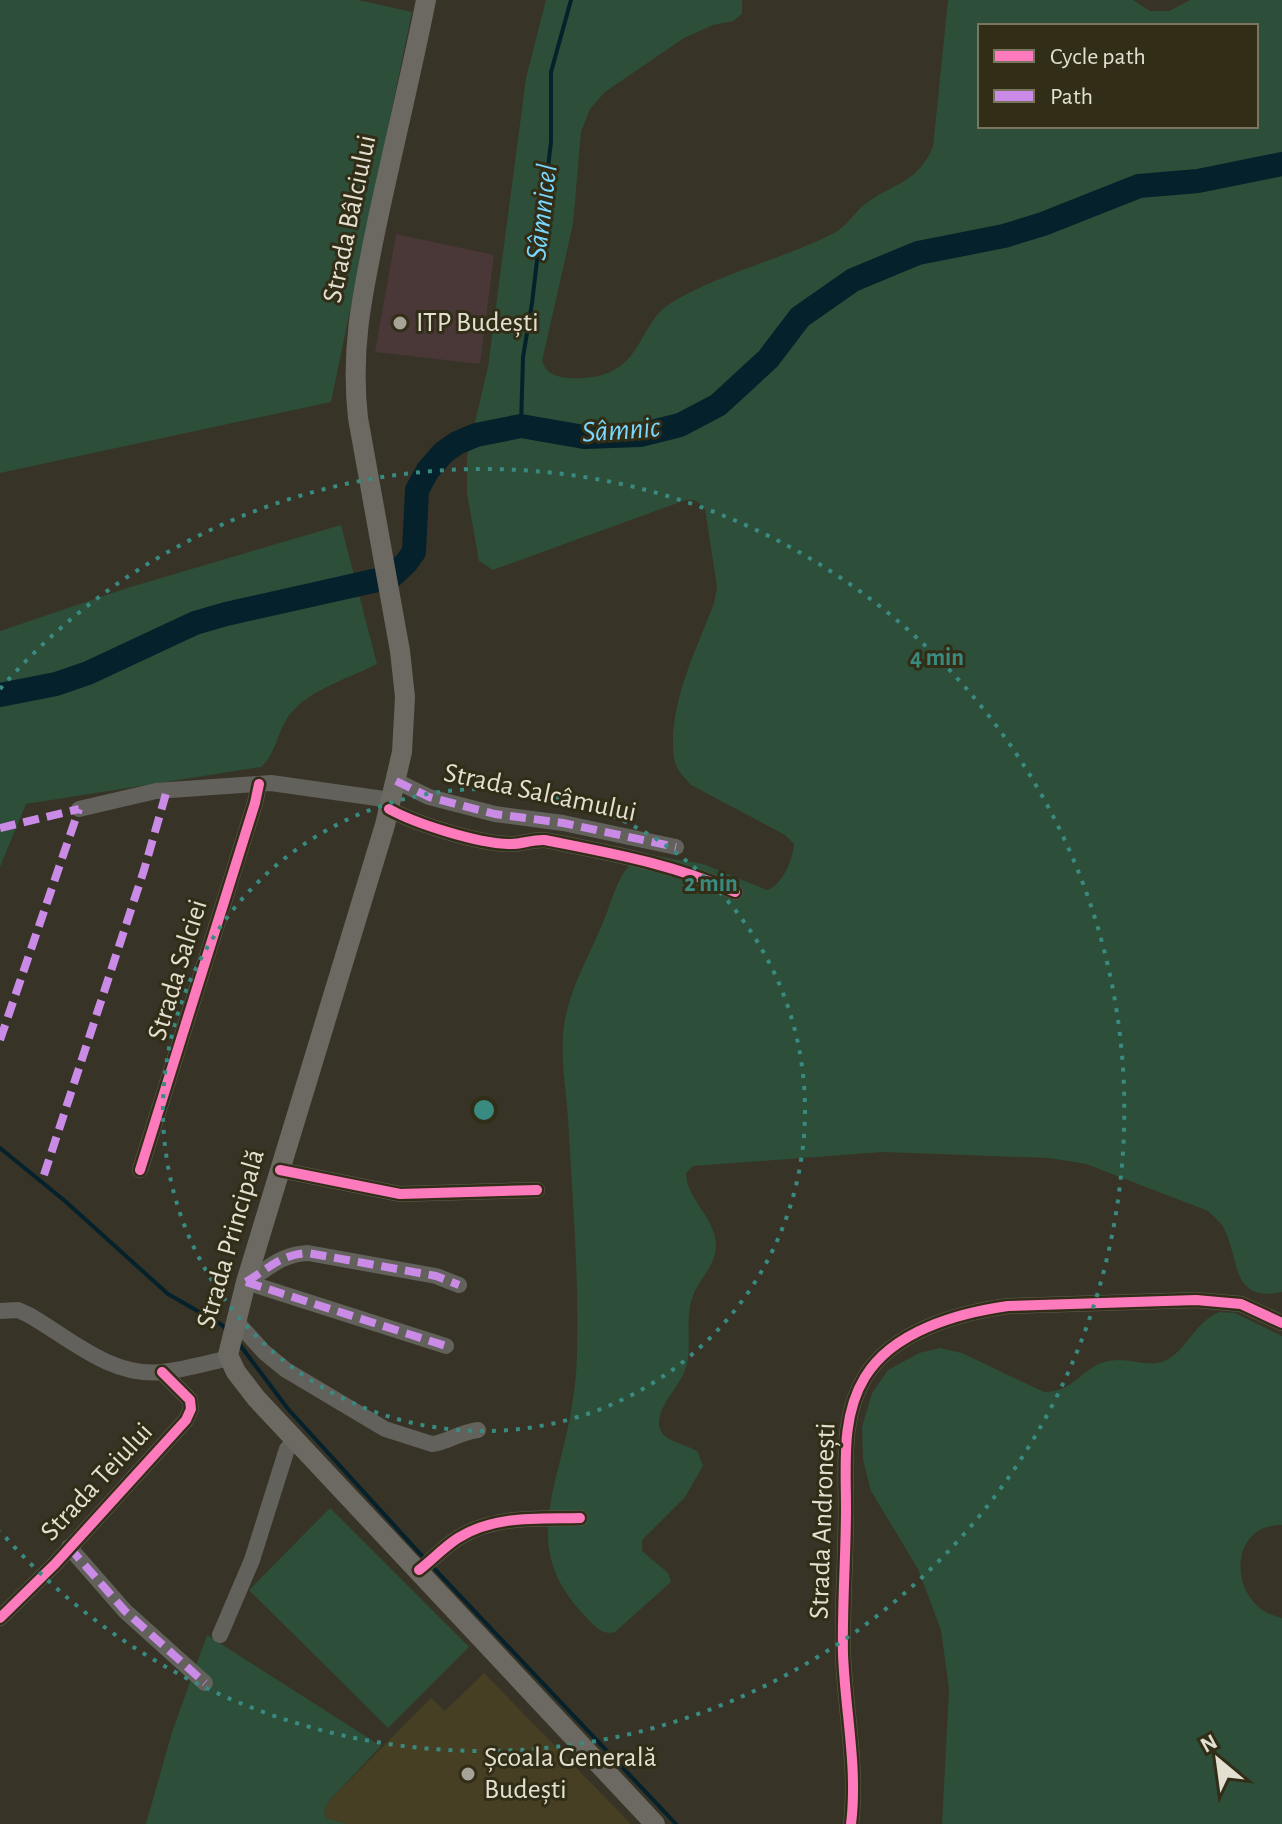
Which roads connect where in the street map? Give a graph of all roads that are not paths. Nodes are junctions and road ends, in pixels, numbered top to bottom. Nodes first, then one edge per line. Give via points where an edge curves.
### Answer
1 (426, 0) edge
2 (393, 616) joint
3 (259, 784) junction
4 (392, 797) junction
5 (79, 809) dead end
6 (676, 847) dead end
7 (735, 892) dead end
8 (140, 1170) dead end
9 (280, 1170) junction
10 (537, 1190) dead end
11 (246, 1282) junction
12 (459, 1285) dead end
13 (0, 1311) edge
14 (1282, 1323) edge
15 (235, 1324) junction
16 (446, 1346) dead end
17 (229, 1354) junction
18 (162, 1372) junction
19 (478, 1430) dead end
20 (291, 1444) junction
21 (580, 1518) dead end
22 (69, 1547) junction
23 (420, 1569) junction
24 (0, 1618) edge
25 (220, 1635) dead end
26 (205, 1683) dead end
27 (655, 1824) edge
28 (851, 1824) edge

1 - 2 main road, Strada Bâlciului via 358,319 354,379
2 - 4 main road, Strada Principală via 405,725
3 - 4 street
3 - 5 street via 156,791
3 - 8 street, Strada Salciei
4 - 6 street, Strada Salcâmului via 429,797
4 - 7 street via 403,817 481,841 512,845 545,840 651,862
4 - 9 main road, Strada Principală
9 - 10 street via 400,1194
9 - 11 main road, Strada Principală
11 - 12 street via 281,1258 308,1253 436,1276
11 - 15 main road, Strada Principală
11 - 16 street
13 - 18 street via 29,1315 107,1363
14 - 28 street, Strada Andronești via 1241,1304 1196,1300 1008,1306 929,1327 876,1362 857,1391 846,1445 843,1654
15 - 17 main road, Strada Principală
15 - 19 street via 286,1370 385,1429 432,1444
17 - 18 street
17 - 20 main road, Strada Principală
18 - 22 street, Strada Teiului via 190,1400 189,1414
20 - 23 main road, Strada Principală
20 - 25 street
21 - 23 street via 490,1524 454,1540
22 - 24 street, Strada Teiului
22 - 26 street via 125,1611
23 - 27 main road, Strada Principală

